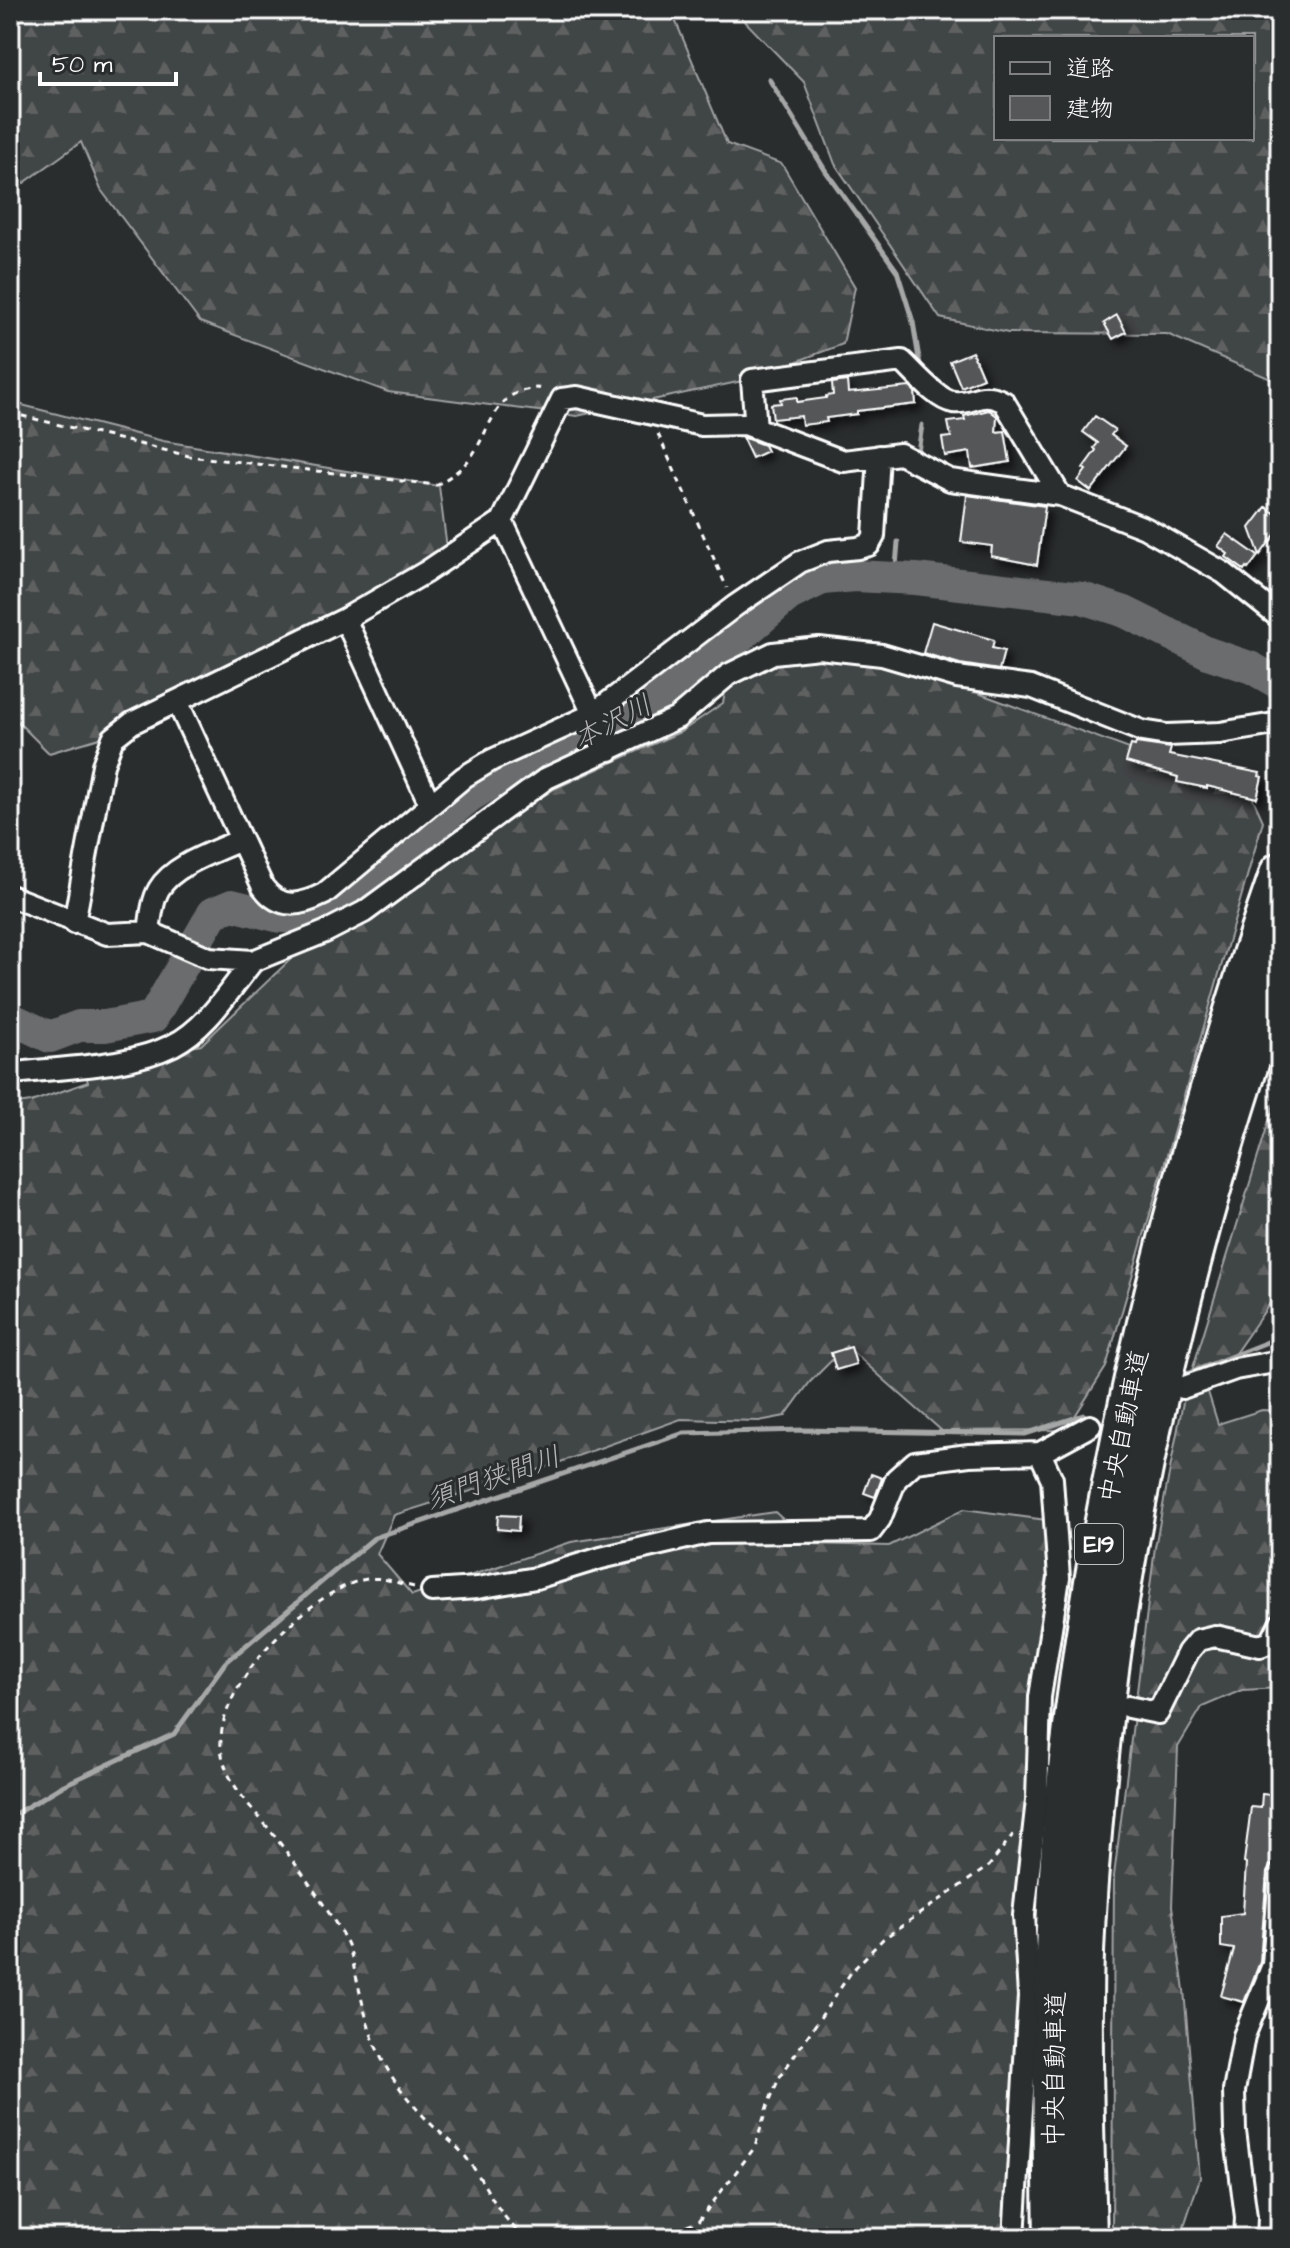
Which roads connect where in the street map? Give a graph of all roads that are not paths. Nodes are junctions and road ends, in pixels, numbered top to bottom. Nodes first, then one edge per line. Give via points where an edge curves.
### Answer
1 (756, 428) junction
2 (879, 456) junction
3 (1060, 495) junction
4 (502, 521) junction
5 (1280, 618) edge
6 (345, 619) junction
7 (177, 701) junction
8 (593, 714) junction
9 (1280, 723) edge
10 (610, 750) junction
11 (430, 804) junction
12 (240, 840) junction
13 (1280, 872) edge
14 (10, 896) edge
15 (74, 923) junction
16 (149, 932) junction
17 (253, 961) junction
18 (1280, 968) edge
19 (10, 1077) edge
20 (1280, 1361) edge
21 (1182, 1388) dead end
22 (1090, 1426) dead end
23 (1040, 1453) junction
24 (432, 1591) road end
25 (1280, 1624) edge
26 (1128, 1707) dead end
27 (1280, 1873) edge
28 (1014, 2238) edge
29 (1054, 2238) edge
30 (1087, 2238) edge
31 (1245, 2238) edge

1 - 2 street via 843,461
1 - 3 street via 752,380 902,361 940,397 953,402 991,395 1004,402
1 - 4 street via 702,425 577,397 562,399
2 - 3 street via 900,454 950,480
2 - 8 street via 869,545 814,556 735,606
3 - 5 street via 1145,528 1224,573
4 - 6 street
4 - 8 street
6 - 7 street
6 - 11 street
7 - 12 street
7 - 15 street via 113,738 103,765
8 - 10 street
8 - 11 street via 492,760
9 - 10 street via 1220,733 1142,731 1031,687 957,677 882,655 819,648 773,653 739,669 677,718
10 - 17 street via 547,778 364,912
11 - 12 street via 308,902 292,905 270,897
12 - 16 street via 171,875 159,888
13 - 29 highway, 中央自動車道 / E19 via 1192,1148 1151,1301 1097,1557 1067,1773 1060,1879 1053,2031
14 - 15 street
15 - 16 street via 107,934
16 - 17 street via 209,958
17 - 19 street via 208,1017 175,1044 137,1058
18 - 30 highway, 中央自動車道 / E19 via 1221,1153 1176,1321 1146,1454 1114,1644 1096,1789 1083,1987
20 - 21 street via 1235,1369
22 - 23 street
23 - 24 street via 915,1462 896,1479 871,1531 708,1533 536,1578
23 - 28 street via 1052,1479 1059,1578 1024,1915 1029,1996
25 - 26 street via 1271,1642 1260,1646 1215,1636 1198,1640 1158,1713
27 - 31 street via 1273,1965 1244,2036 1234,2091

